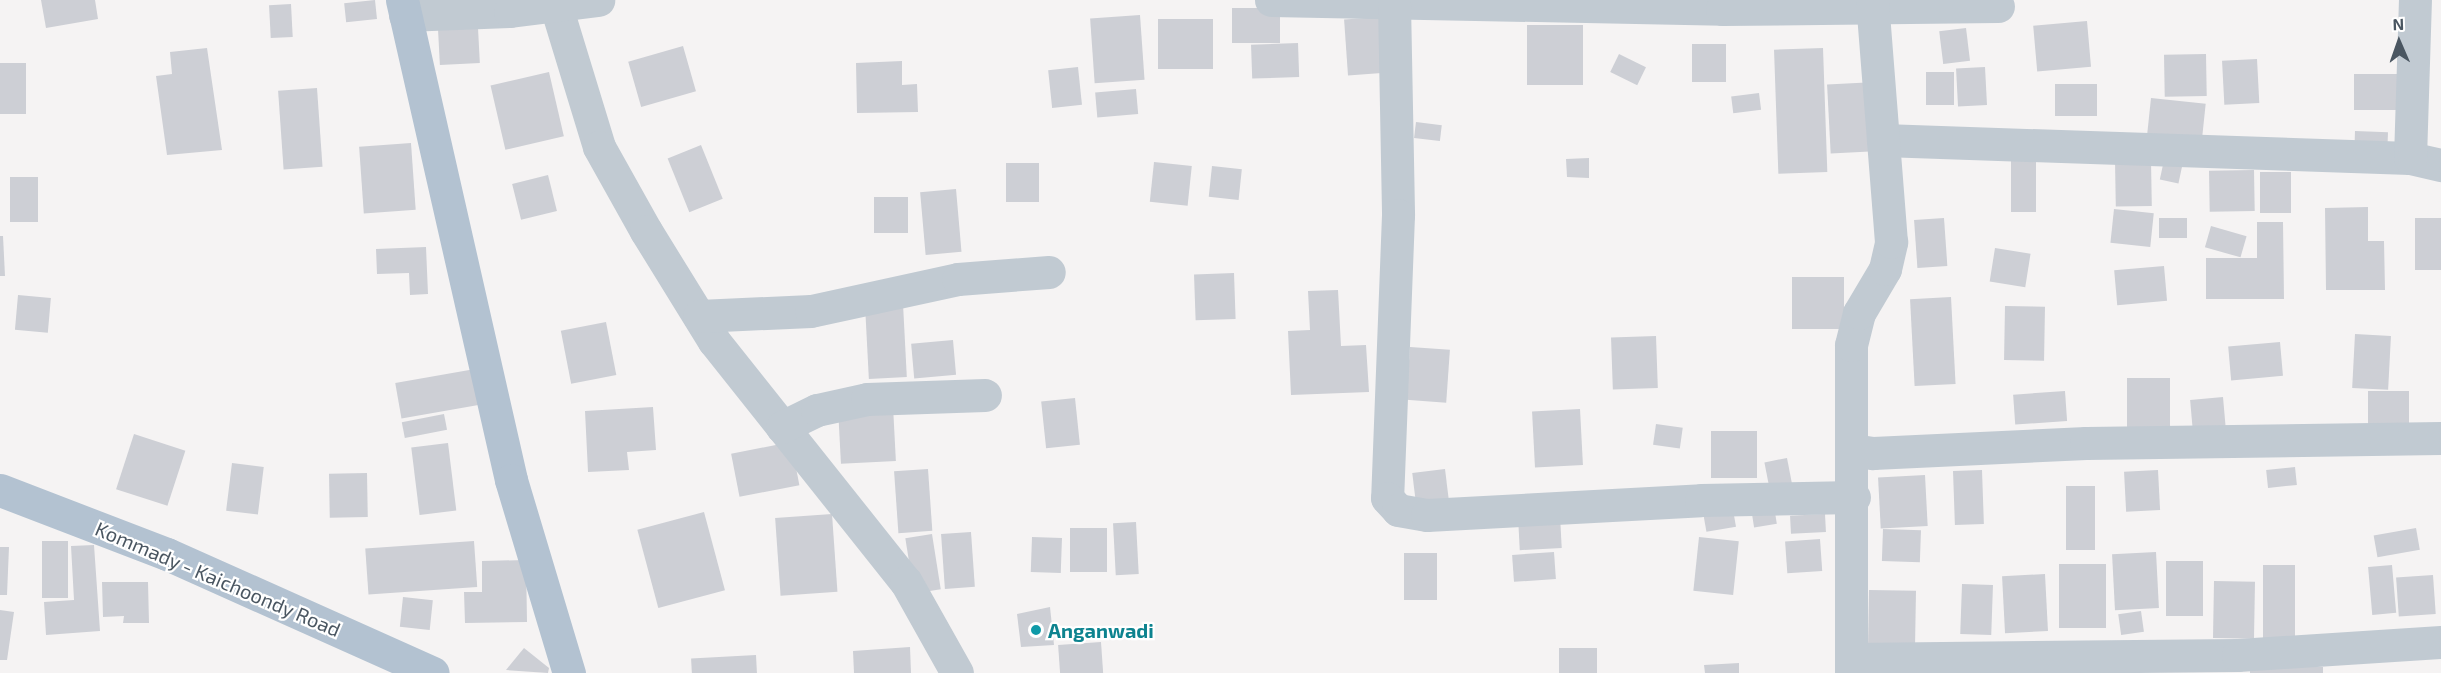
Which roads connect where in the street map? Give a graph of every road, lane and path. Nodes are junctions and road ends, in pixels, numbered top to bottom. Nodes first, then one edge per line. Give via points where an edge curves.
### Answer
1 (598, 0) edge
2 (1271, 0) edge
3 (2415, 0) edge
4 (1394, 3) junction
5 (1872, 4) edge
6 (555, 6) junction
7 (1998, 6) dead end
8 (404, 7) edge
9 (1883, 140) junction
10 (2410, 158) junction
11 (2441, 165) edge
12 (1049, 272) dead end
13 (699, 316) junction
14 (986, 395) dead end
15 (782, 427) junction
16 (2441, 438) edge
17 (1853, 450) junction
18 (0, 490) edge
19 (1854, 497) junction
20 (2441, 642) edge
21 (2237, 664) edge
22 (1851, 666) edge
23 (433, 673) edge
24 (569, 673) edge
25 (957, 673) edge

1 - 6 street
2 - 4 street
3 - 10 street
4 - 5 street via 1722,9
4 - 19 street via 1398,215 1387,498 1398,510 1427,515 1701,500
5 - 7 street
5 - 9 street
6 - 8 street
6 - 13 street via 599,147
8 - 24 main road via 511,480
9 - 10 street
9 - 17 street via 1891,242 1885,269 1859,313 1851,345
10 - 11 street
12 - 13 street via 958,279 811,311
13 - 15 street
14 - 15 street via 867,399 817,410
15 - 25 street via 906,582
16 - 17 street via 2085,443 1873,453
17 - 19 street
18 - 23 main road, Kommady - Kaichoondy Road via 167,554
19 - 22 street
20 - 21 street
21 - 22 street

